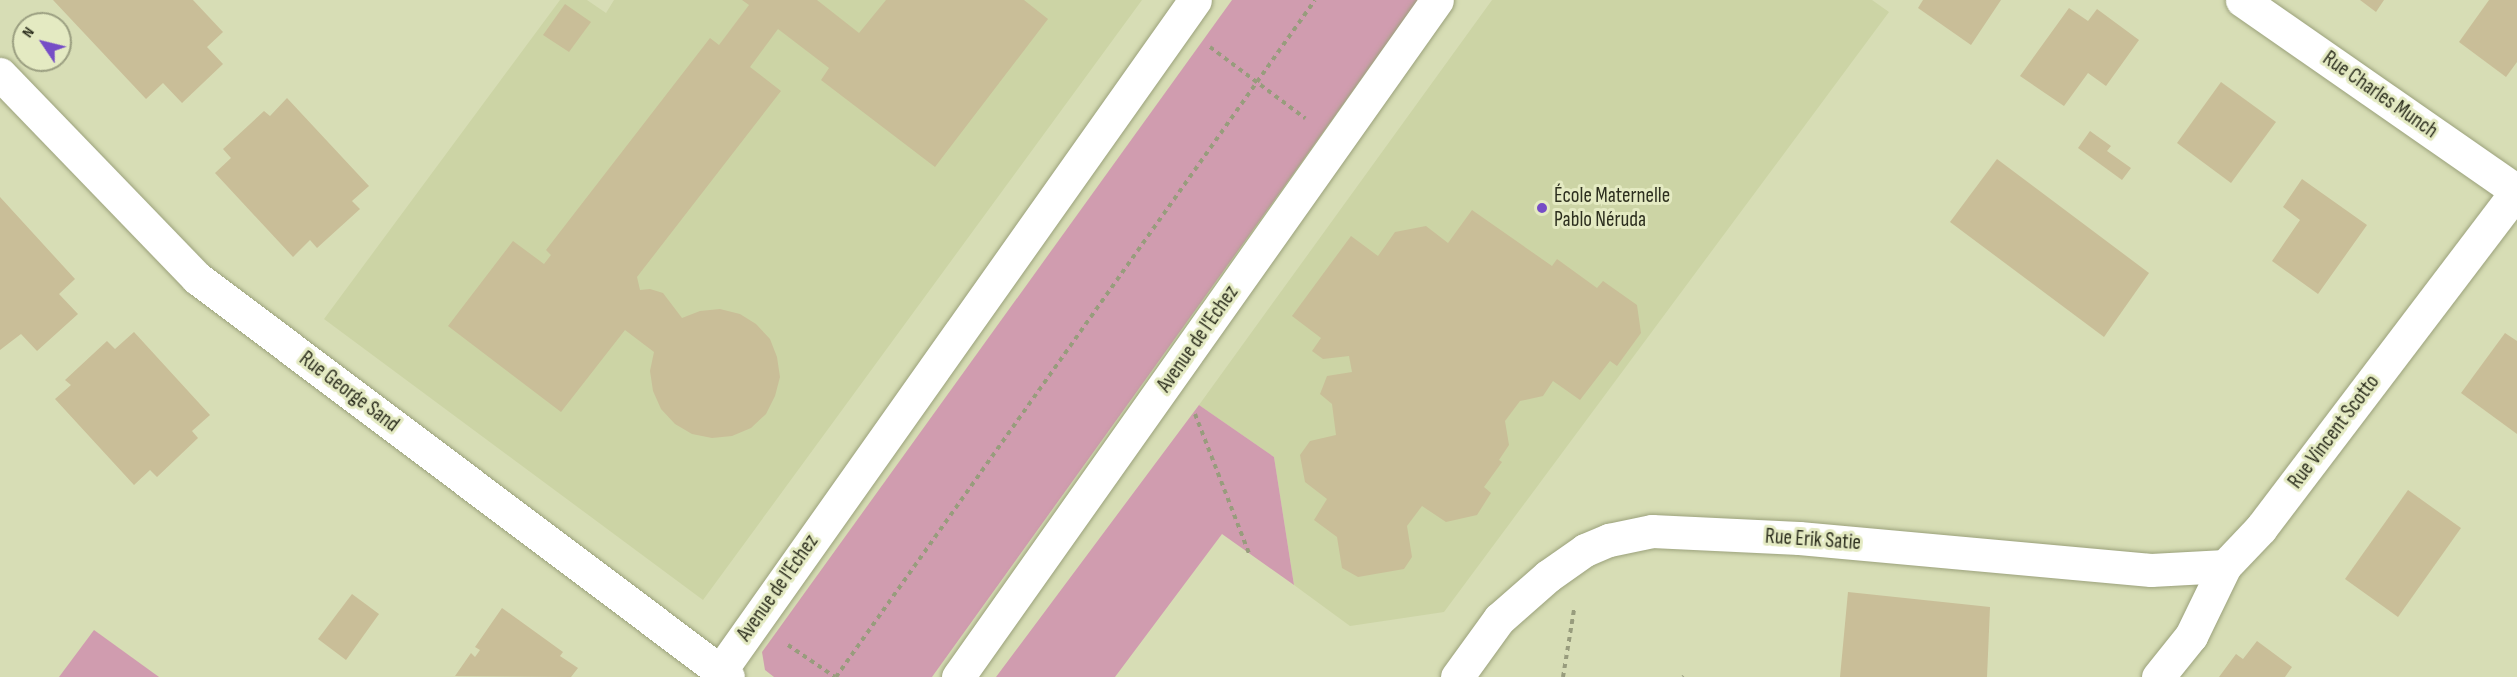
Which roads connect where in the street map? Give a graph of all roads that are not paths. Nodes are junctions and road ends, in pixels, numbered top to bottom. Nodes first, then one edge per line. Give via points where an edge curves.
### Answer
1 (1437, 0) edge
2 (2242, 0) edge
3 (1186, 12) edge
4 (0, 74) edge
5 (2517, 191) edge
6 (2225, 566) junction
7 (721, 675) edge
8 (958, 677) edge
9 (1457, 677) edge
10 (2158, 677) edge

1 - 8 street, Avenue de l'Echez
2 - 5 street, Rue Charles Munch
3 - 7 street, Avenue de l'Echez
4 - 7 street, Rue George Sand via 197,278
5 - 6 street, Rue Vincent Scotto via 2261,528
6 - 9 street, Rue Erik Satie via 2151,570 1800,538 1652,531 1584,550 1548,576 1499,619
6 - 10 street, Rue Vincent Scotto via 2191,636

